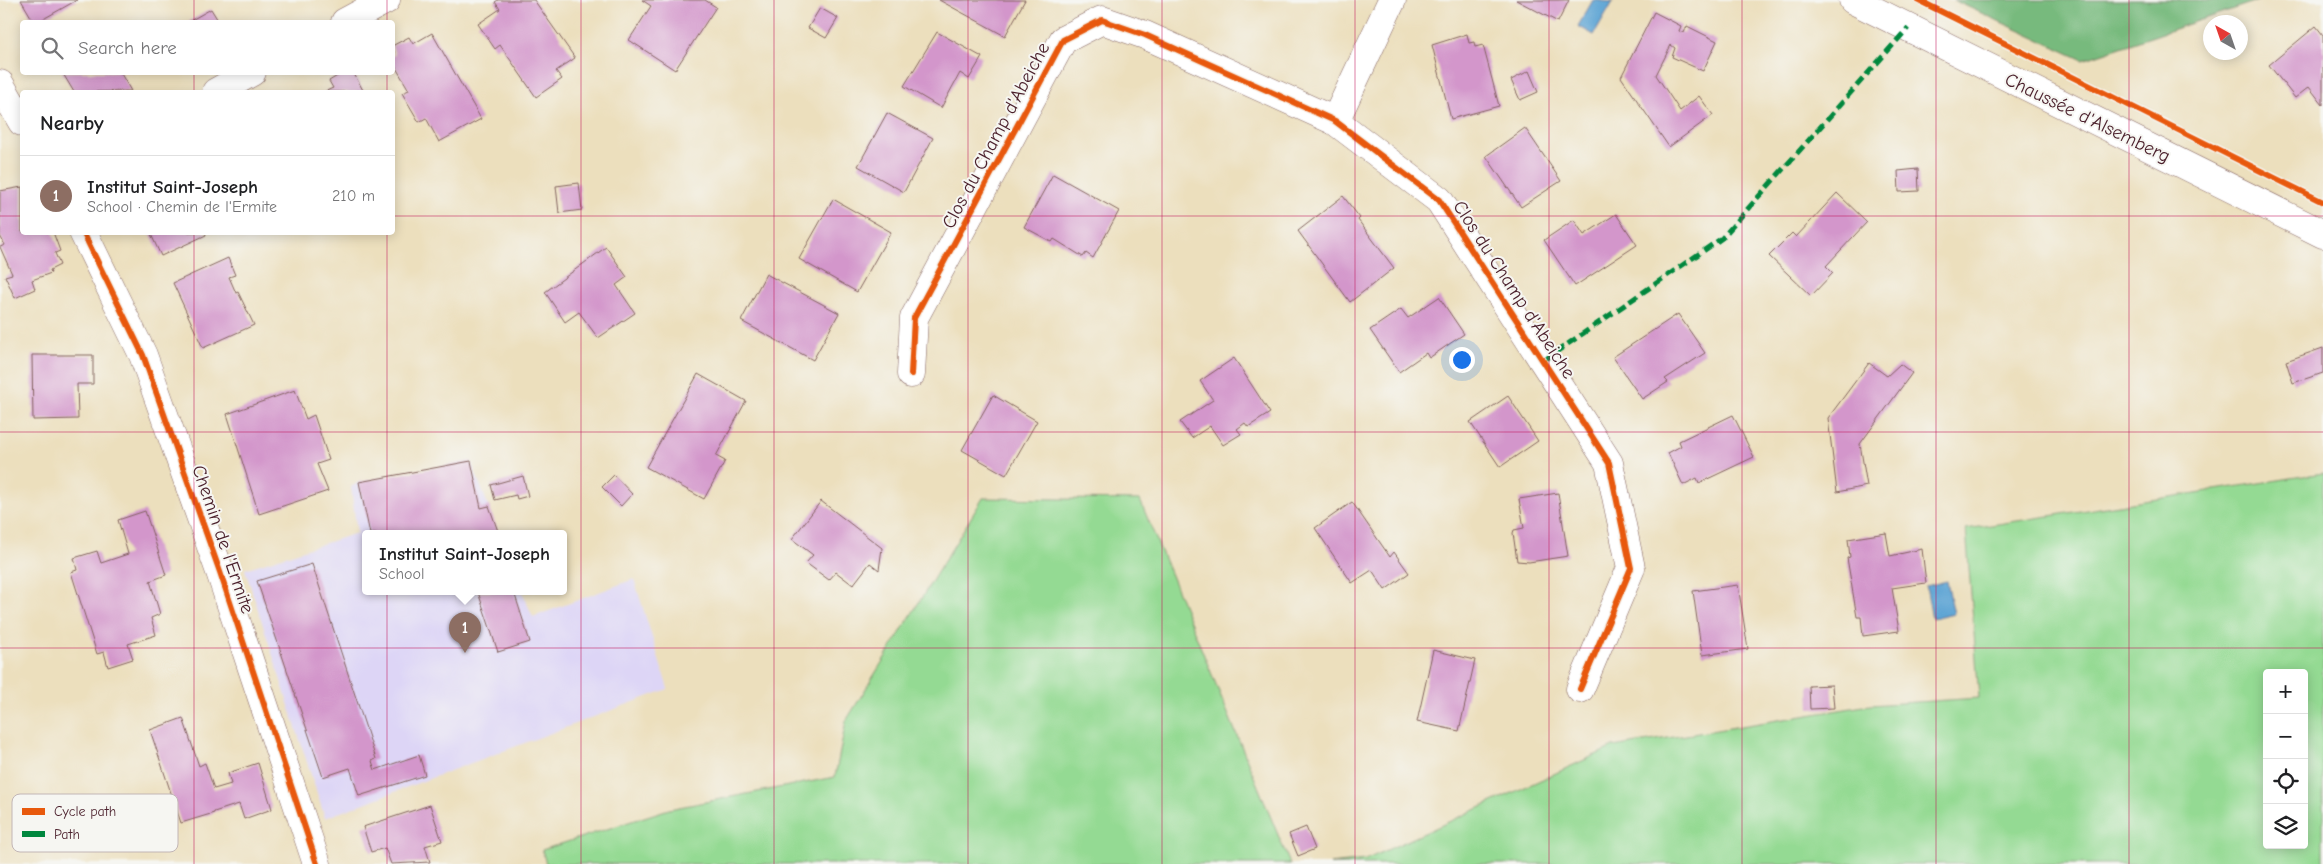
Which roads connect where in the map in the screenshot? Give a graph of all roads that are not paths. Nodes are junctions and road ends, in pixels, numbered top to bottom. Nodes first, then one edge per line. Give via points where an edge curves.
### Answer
1 (386, 0) edge
2 (1392, 0) edge
3 (1853, 0) edge
4 (349, 20) edge
5 (247, 75) edge
6 (0, 84) edge
7 (220, 90) edge
8 (20, 119) edge
9 (1335, 121) junction
10 (2323, 234) edge
11 (84, 235) edge
12 (911, 374) dead end
13 (1580, 689) dead end
14 (317, 864) edge

1 - 4 street
2 - 9 street
3 - 10 street, Chaussée d'Alsemberg
5 - 7 street
6 - 8 street
9 - 12 street, Clos du Champ d'Abeiche via 1146,35 1102,20 1063,40 914,318
9 - 13 street, Clos du Champ d'Abeiche via 1439,200 1609,463 1631,568
11 - 14 street, Chemin de l'Ermite via 143,355 220,572

